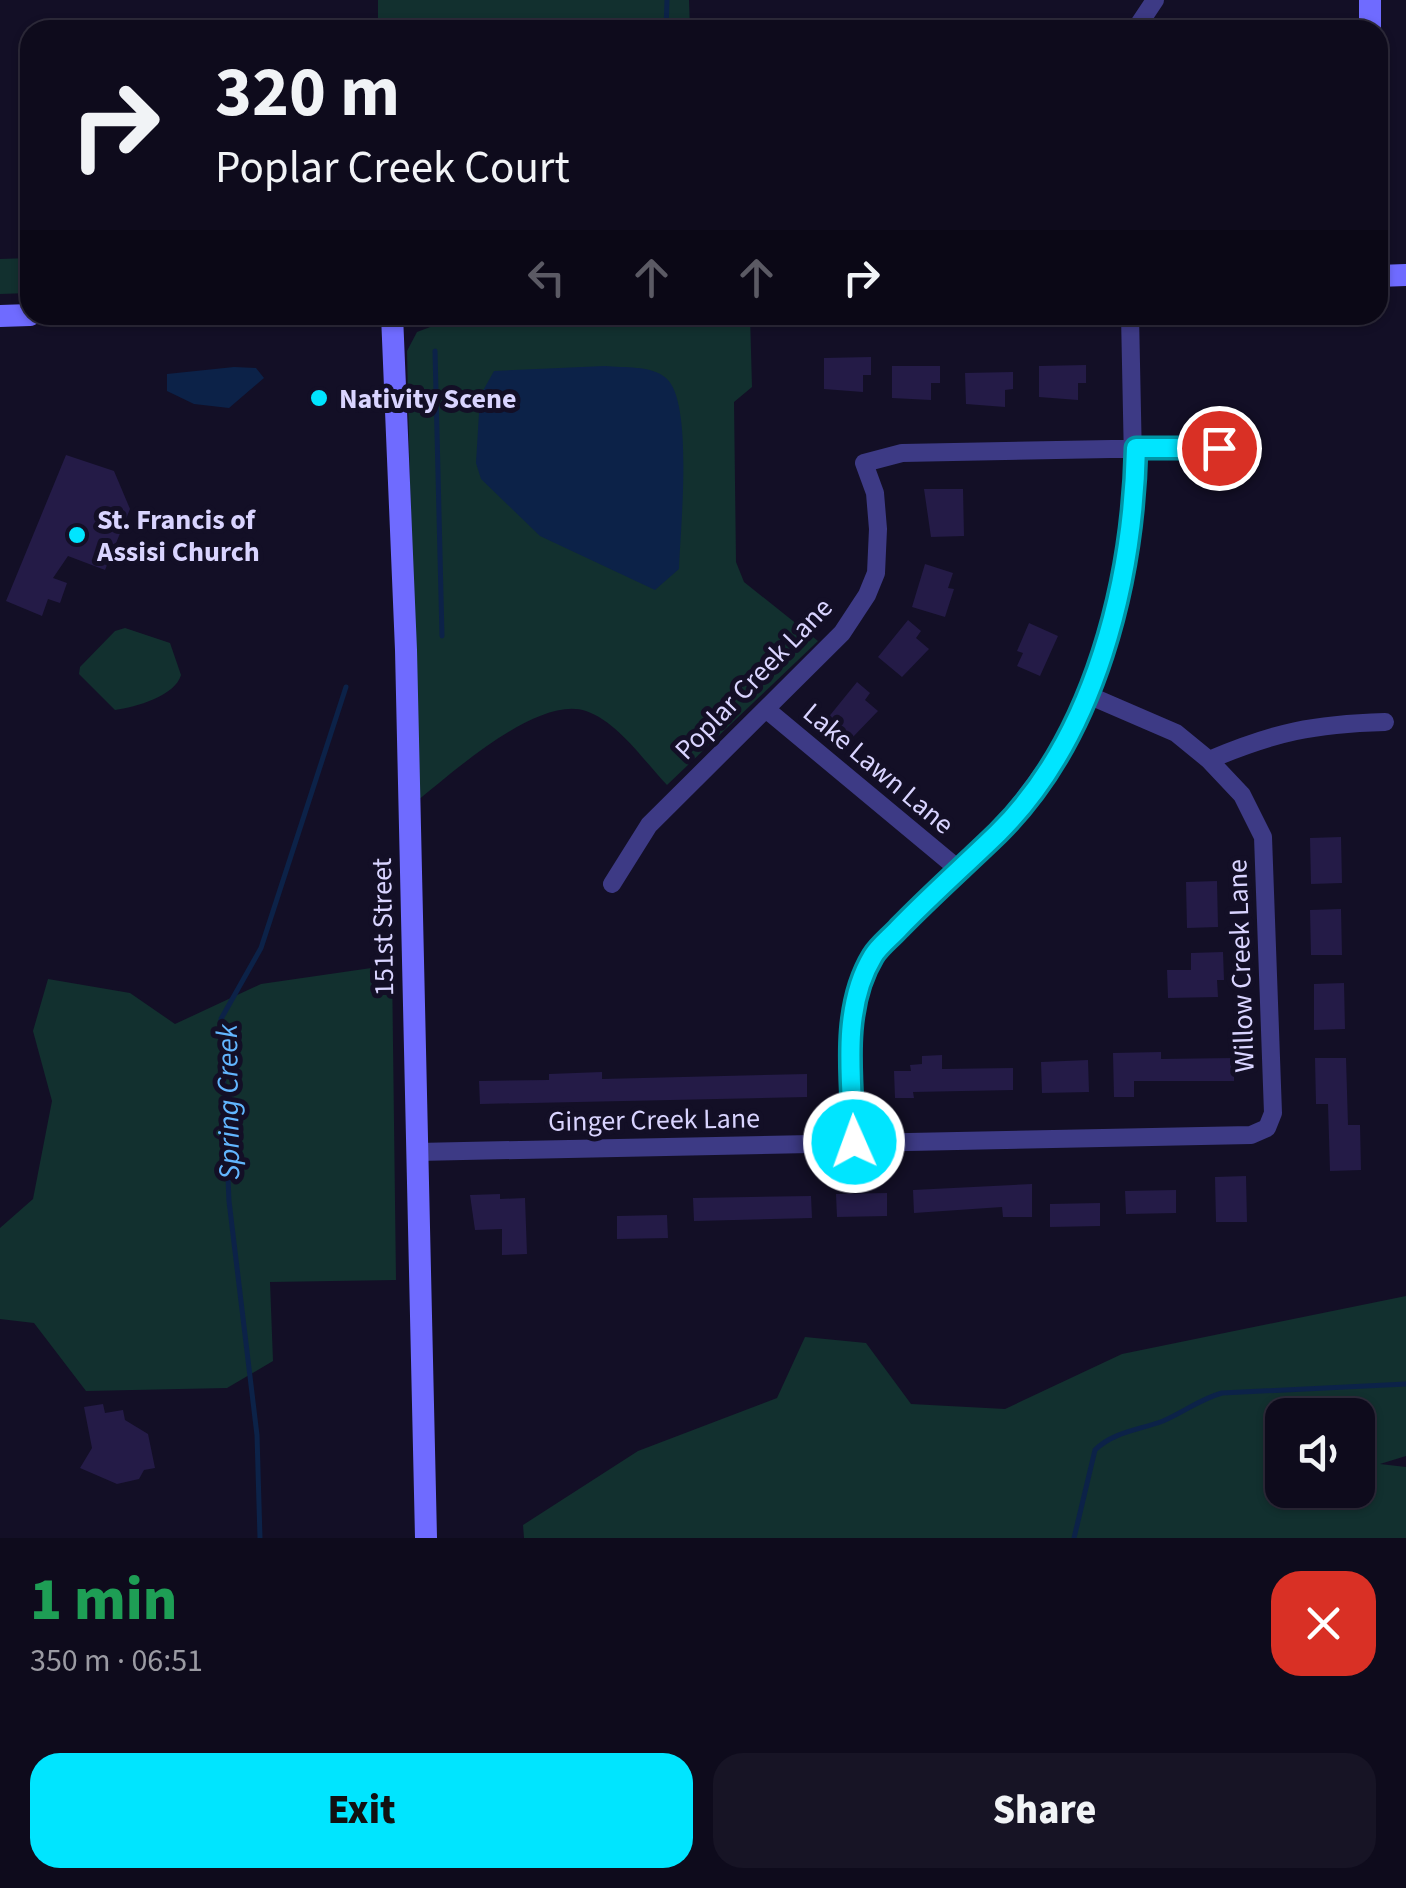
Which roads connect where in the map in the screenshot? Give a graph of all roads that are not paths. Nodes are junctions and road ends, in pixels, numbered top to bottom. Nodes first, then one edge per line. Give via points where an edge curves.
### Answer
1 (392, 325) edge
2 (1130, 325) edge
3 (1136, 448) junction
4 (1248, 454) dead end
5 (1088, 695) junction
6 (766, 710) junction
7 (1385, 722) dead end
8 (1209, 760) junction
9 (957, 868) junction
10 (612, 884) dead end
11 (1251, 1135) joint
12 (854, 1142) junction
13 (418, 1152) junction
14 (426, 1538) edge

1 - 13 street, 151st Street
2 - 3 street
3 - 4 street
3 - 5 street via 1123,582
3 - 6 street, Poplar Creek Lane via 902,453 864,464 878,529 876,572 867,595 842,632
5 - 8 street, Willow Creek Lane via 1176,734
5 - 9 street via 1052,761 1000,831
6 - 9 street, Lake Lawn Lane
6 - 10 street, Poplar Creek Lane via 649,824
7 - 8 street via 1315,724
8 - 11 street, Willow Creek Lane via 1242,795 1263,837 1273,1112 1268,1128
9 - 12 street via 873,956 850,1038
11 - 12 street, Ginger Creek Lane
12 - 13 street, Ginger Creek Lane
13 - 14 street, 151st Street

